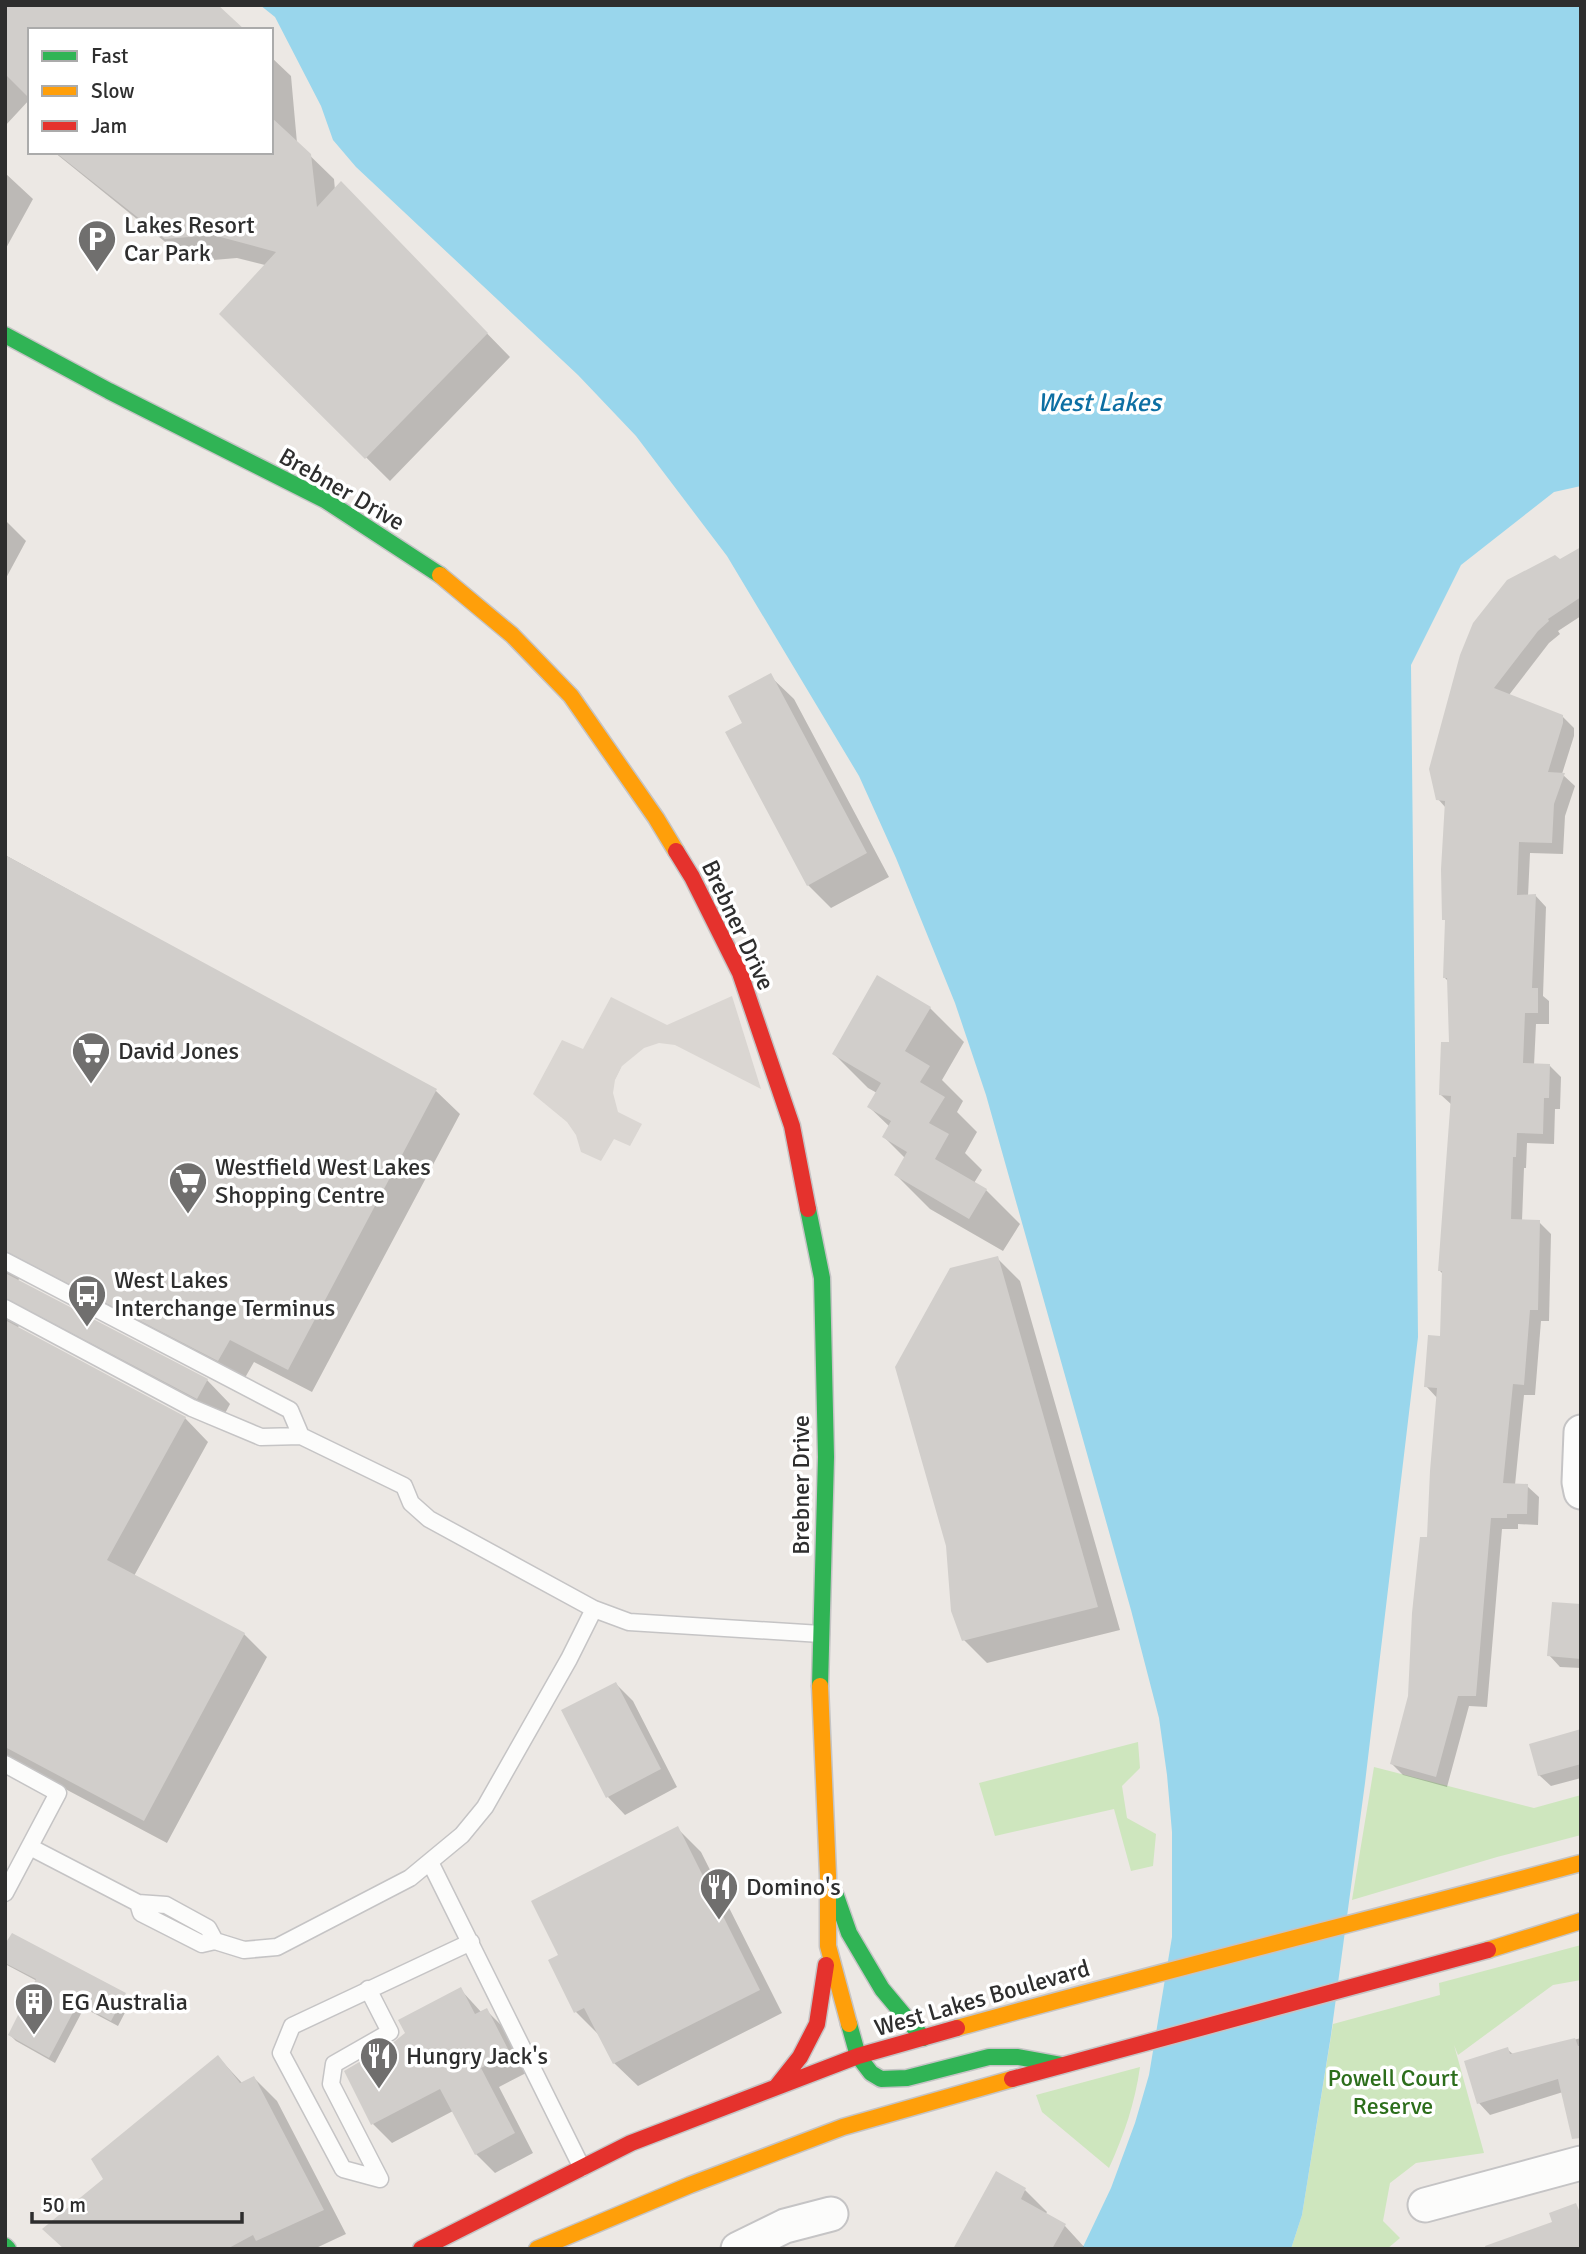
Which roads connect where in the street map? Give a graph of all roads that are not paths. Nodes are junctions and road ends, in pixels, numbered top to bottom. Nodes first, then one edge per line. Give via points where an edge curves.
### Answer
1 (5, 335) edge
2 (5, 1261) edge
3 (5, 1308) edge
4 (1581, 1432) edge
5 (301, 1436) junction
6 (1581, 1492) edge
7 (594, 1609) junction
8 (821, 1634) junction
9 (5, 1764) edge
10 (30, 1847) junction
11 (430, 1862) junction
12 (1581, 1863) edge
13 (828, 1875) junction
14 (5, 1893) edge
15 (1581, 1921) edge
16 (471, 1942) junction
17 (828, 1946) junction
18 (368, 1989) junction
19 (923, 2038) junction
20 (858, 2056) junction
21 (1062, 2065) junction
22 (777, 2085) junction
23 (1581, 2163) edge
24 (582, 2168) junction
25 (1425, 2205) dead end
26 (831, 2214) dead end
27 (421, 2249) edge
28 (537, 2249) edge
29 (738, 2249) edge

1 - 8 main road, Brebner Drive via 320,498 433,569 512,635 571,696 656,818 692,877 740,973 792,1126 822,1278 826,1457
2 - 5 lane via 290,1410
3 - 5 lane via 191,1408 261,1437
4 - 6 street
5 - 7 lane via 404,1486 411,1503 429,1519
7 - 8 lane via 629,1622
7 - 11 lane via 485,1807 462,1835
8 - 13 main road, Brebner Drive via 819,1704
9 - 10 lane via 58,1793
10 - 11 lane via 138,1903 166,1905 208,1928 215,1941 244,1950 277,1947 410,1878
10 - 14 lane
11 - 16 lane
12 - 19 main road, West Lakes Boulevard via 1112,1984
13 - 17 main road, Brebner Drive
13 - 19 main road, Brebner Drive via 849,1933 882,1989
15 - 21 main road
16 - 18 lane
16 - 24 lane
17 - 20 main road, Brebner Drive
17 - 22 main road via 817,2024 800,2057
18 - 18 lane via 292,2026 281,2053 342,2169 380,2179 331,2084 334,2064 390,2032
19 - 20 main road, West Lakes Boulevard
20 - 21 main road via 868,2070 891,2079 1002,2056
20 - 22 main road, West Lakes Boulevard
21 - 28 main road via 843,2127
22 - 24 main road, West Lakes Boulevard via 631,2143
23 - 25 street
24 - 27 main road, West Lakes Boulevard
26 - 29 street via 785,2226

